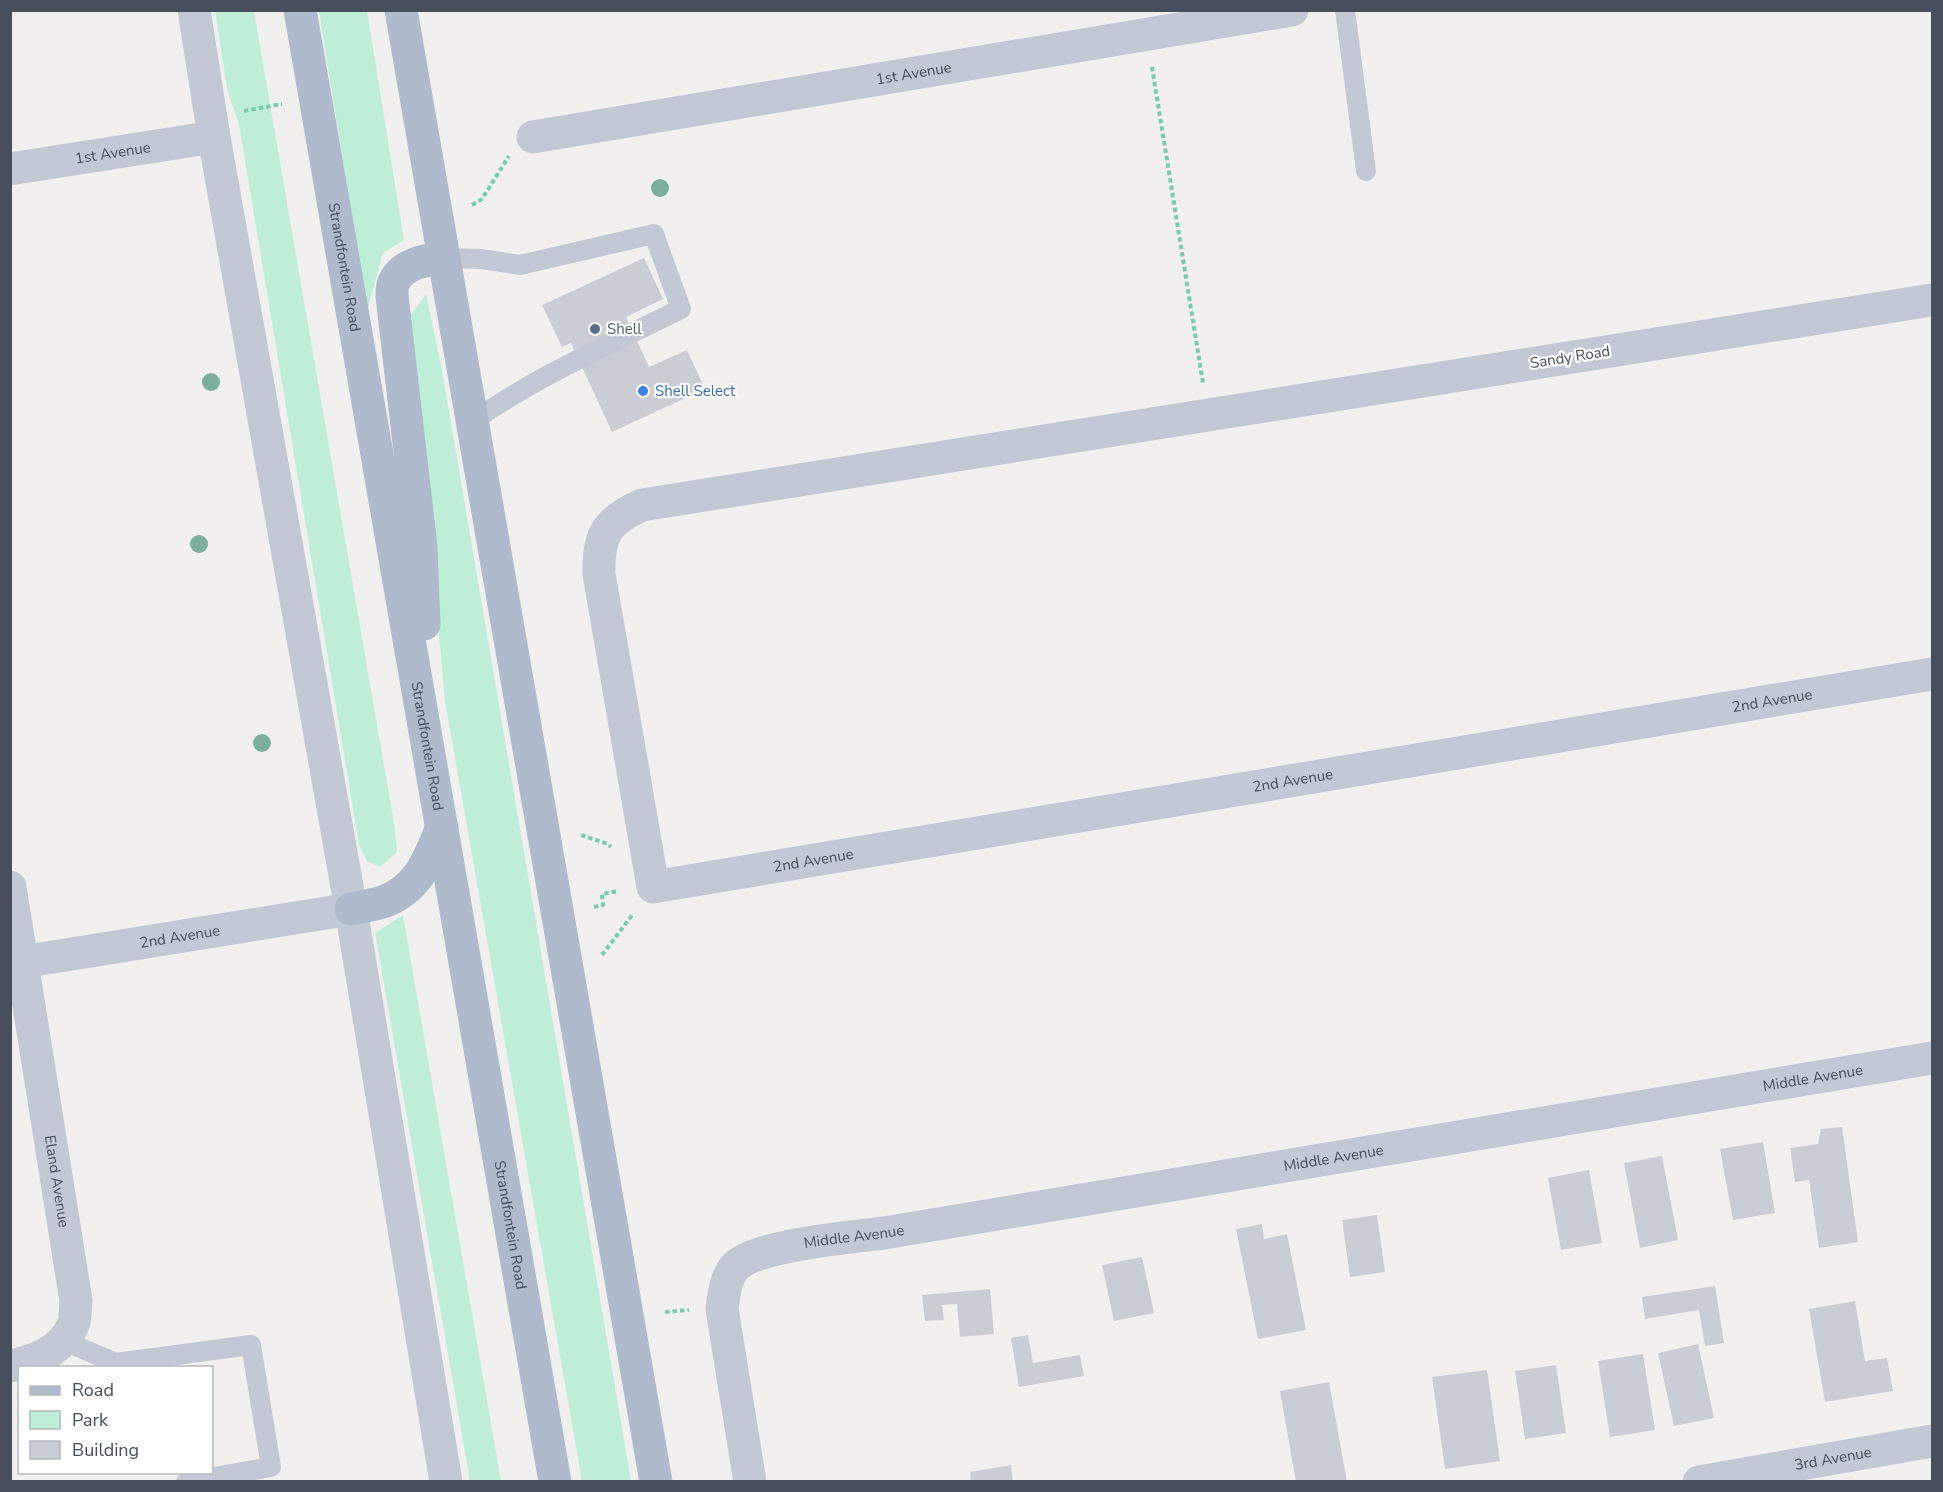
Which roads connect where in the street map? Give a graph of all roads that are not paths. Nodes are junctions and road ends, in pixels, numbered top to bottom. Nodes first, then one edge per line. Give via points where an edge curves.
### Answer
1 (194, 10) edge
2 (300, 10) edge
3 (401, 10) edge
4 (1292, 10) edge
5 (1345, 10) edge
6 (214, 137) junction
7 (533, 137) road end
8 (10, 169) edge
9 (1366, 171) dead end
10 (444, 258) junction
11 (1932, 300) edge
12 (472, 422) junction
13 (1932, 674) edge
14 (431, 767) junction
15 (442, 827) junction
16 (653, 886) joint
17 (10, 887) edge
18 (351, 909) junction
19 (17, 963) edge
20 (1932, 1058) edge
21 (64, 1341) junction
22 (10, 1366) edge
23 (1932, 1442) edge
24 (186, 1482) edge
25 (446, 1482) edge
26 (555, 1482) edge
27 (656, 1482) edge
28 (750, 1482) edge
29 (1700, 1482) edge

1 - 6 street
2 - 14 main road, Strandfontein Road
3 - 10 main road
4 - 7 street, 1st Avenue
5 - 9 lane
6 - 8 street, 1st Avenue
6 - 18 street
10 - 12 main road
10 - 12 lane via 520,265 654,234 681,309 554,371
10 - 14 main road via 422,260 404,270 394,282 392,296 420,547
11 - 16 street, Sandy Road via 642,505 626,512 604,534 599,574
12 - 27 main road
13 - 16 street, 2nd Avenue
14 - 15 main road, Strandfontein Road
15 - 18 main road via 423,871 407,888 383,902
15 - 26 main road, Strandfontein Road
17 - 19 street, Eland Avenue
18 - 19 street, 2nd Avenue
18 - 25 street
19 - 21 street, Eland Avenue via 76,1301 74,1323
20 - 28 street, Middle Avenue via 778,1248 755,1255 736,1266 725,1284 722,1309
21 - 22 street via 48,1354
21 - 24 lane via 116,1363 251,1345 271,1467
23 - 29 street, 3rd Avenue

